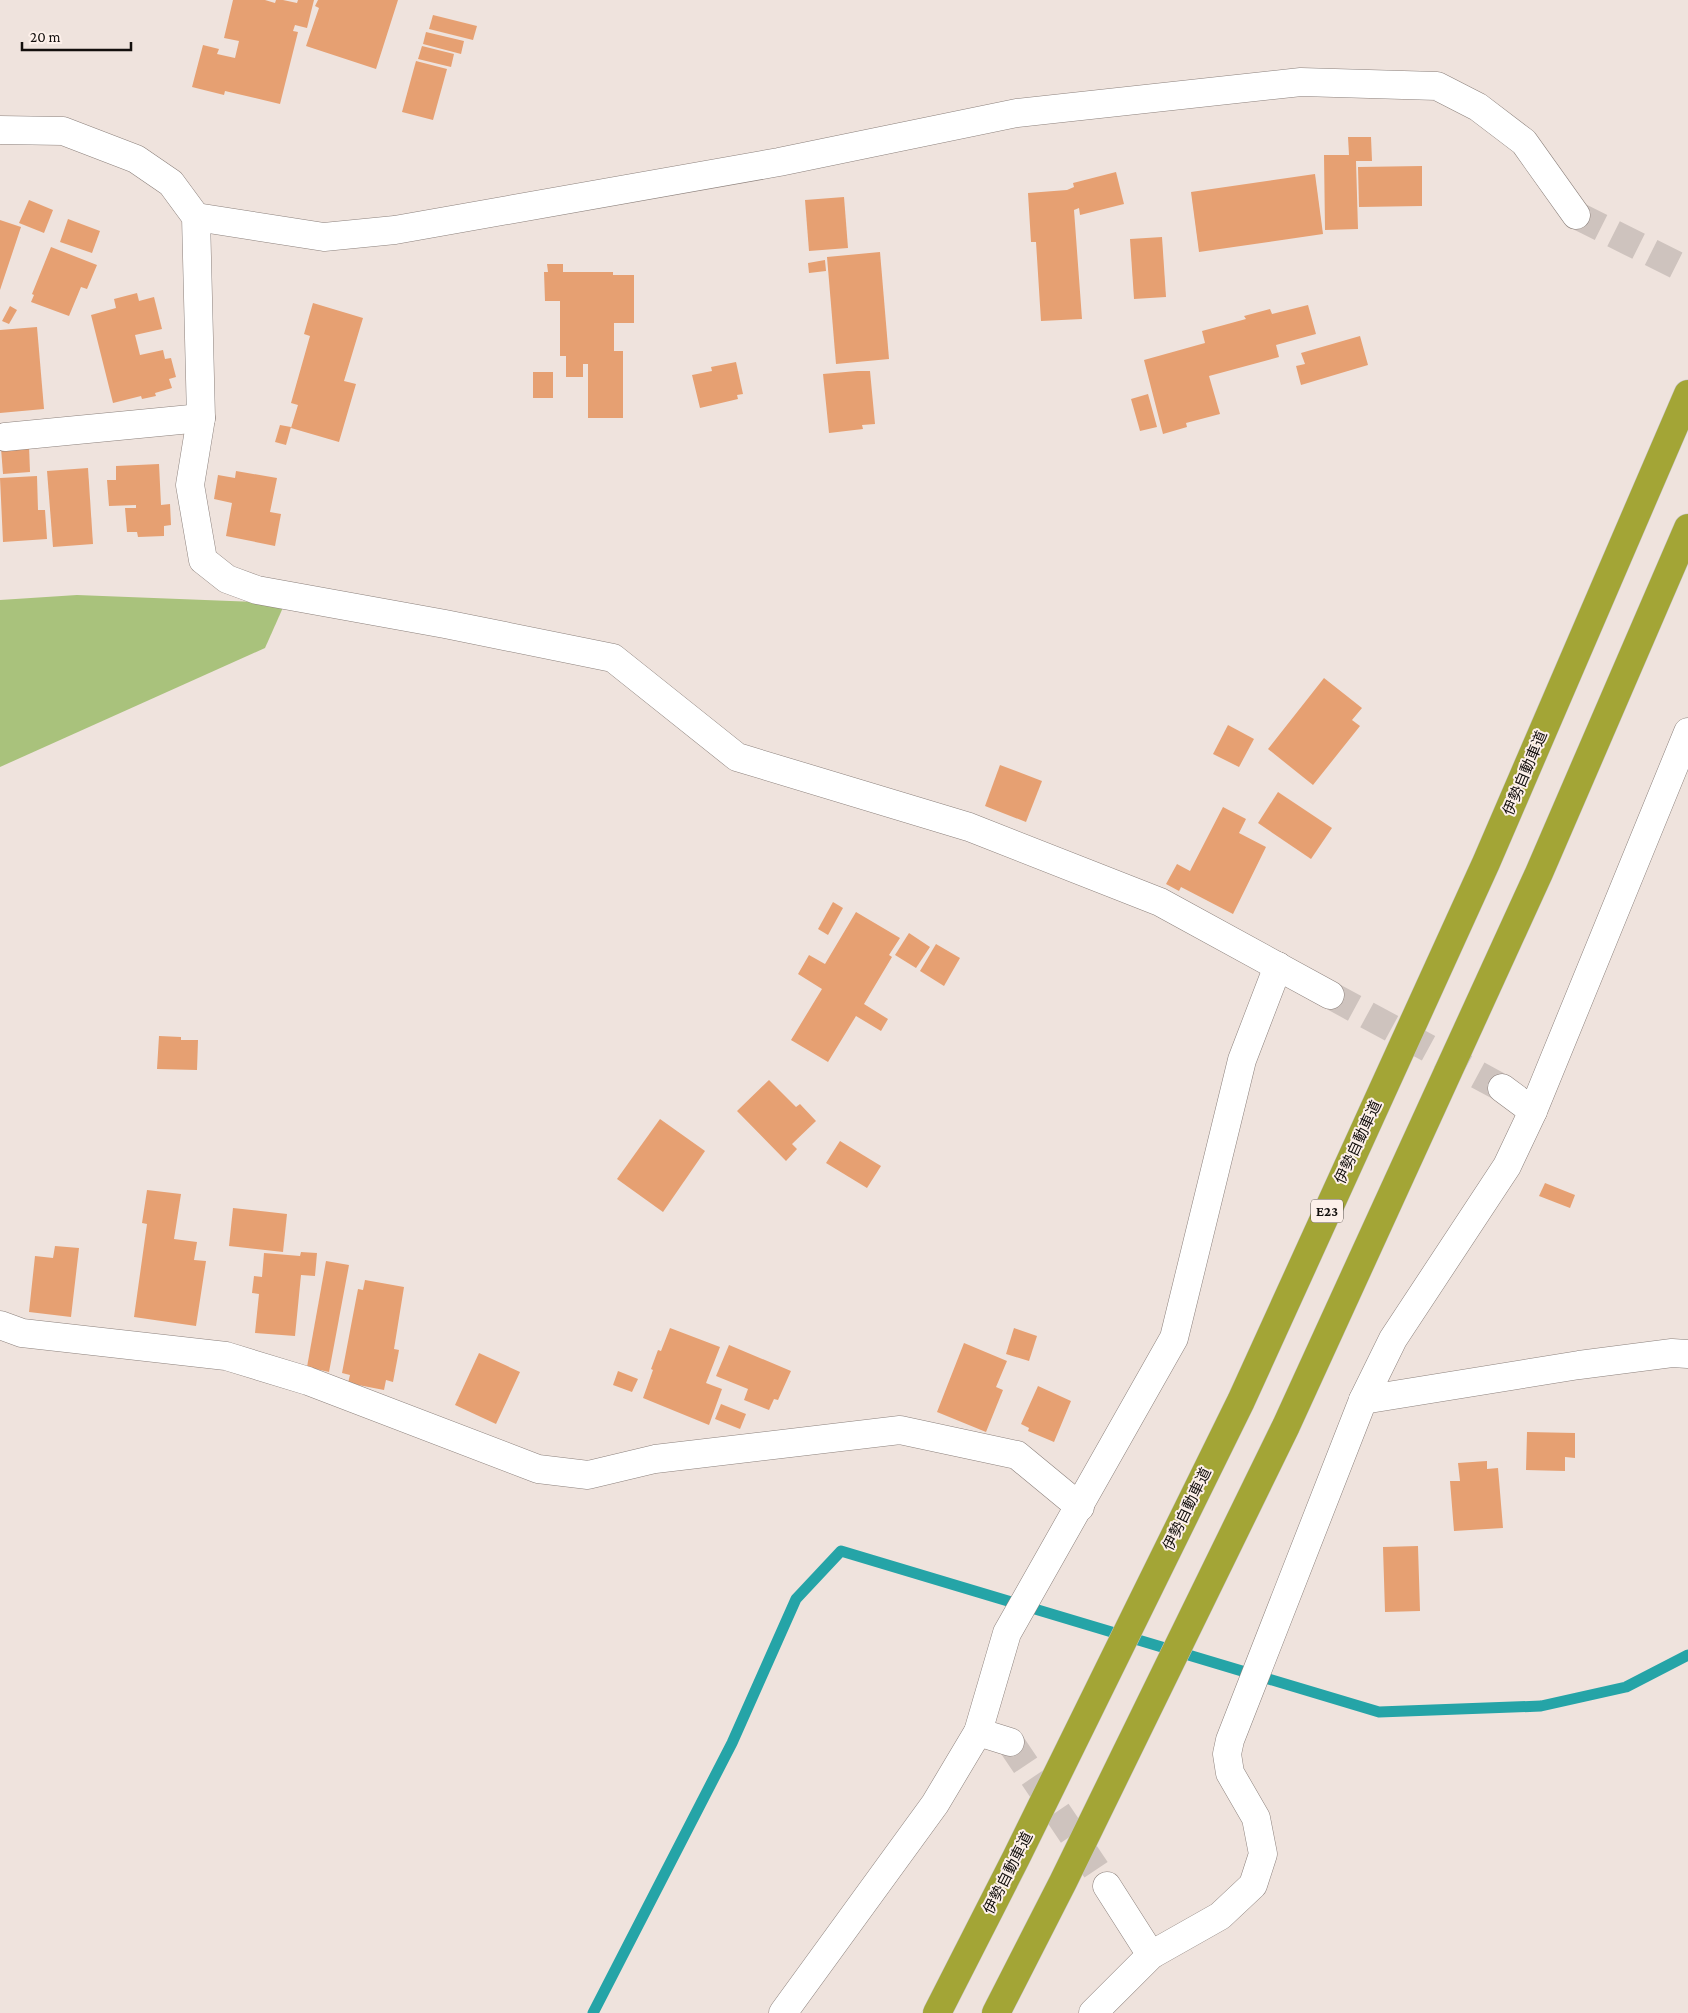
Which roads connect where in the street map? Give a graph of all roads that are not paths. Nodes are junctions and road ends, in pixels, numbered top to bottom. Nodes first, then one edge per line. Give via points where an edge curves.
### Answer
1 (0, 130) edge
2 (1576, 215) tunnel mouth
3 (196, 217) junction
4 (1688, 394) edge
5 (201, 418) junction
6 (5, 437) dead end
7 (1688, 528) edge
8 (1688, 732) edge
9 (1278, 966) junction
10 (1330, 996) tunnel mouth
11 (1502, 1088) tunnel mouth
12 (1533, 1111) junction
13 (0, 1325) edge
14 (1688, 1354) edge
15 (1363, 1400) junction
16 (1080, 1507) junction
17 (978, 1732) junction
18 (1010, 1742) tunnel mouth
19 (1107, 1886) tunnel mouth
20 (1151, 1955) junction
21 (783, 2013) edge
22 (937, 2013) edge
23 (996, 2013) edge
24 (1093, 2013) edge

1 - 3 street via 63,131 136,159 172,183
2 - 3 street via 1524,142 1478,107 1437,86 1301,82 1017,113 779,162 395,230 324,237
3 - 5 street
4 - 22 highway, 伊勢自動車道 / E23 via 1486,863 1240,1401
5 - 6 street
5 - 9 street via 190,485 203,560 227,580 256,590 613,658 737,757 978,831 1160,902
7 - 23 highway via 1539,873 1286,1426
8 - 12 street
9 - 10 street
9 - 16 street via 1242,1060 1174,1338
11 - 12 street
12 - 15 street via 1507,1166 1393,1339
13 - 16 street via 22,1332 226,1356 308,1381 538,1470 588,1475 655,1459 900,1430 1017,1455
14 - 15 street via 1672,1353 1579,1365
15 - 20 street via 1230,1740 1230,1773 1256,1818 1263,1854 1253,1885 1220,1916
16 - 17 street via 1007,1633
17 - 18 street
17 - 21 street via 935,1804
19 - 20 street
20 - 24 street

